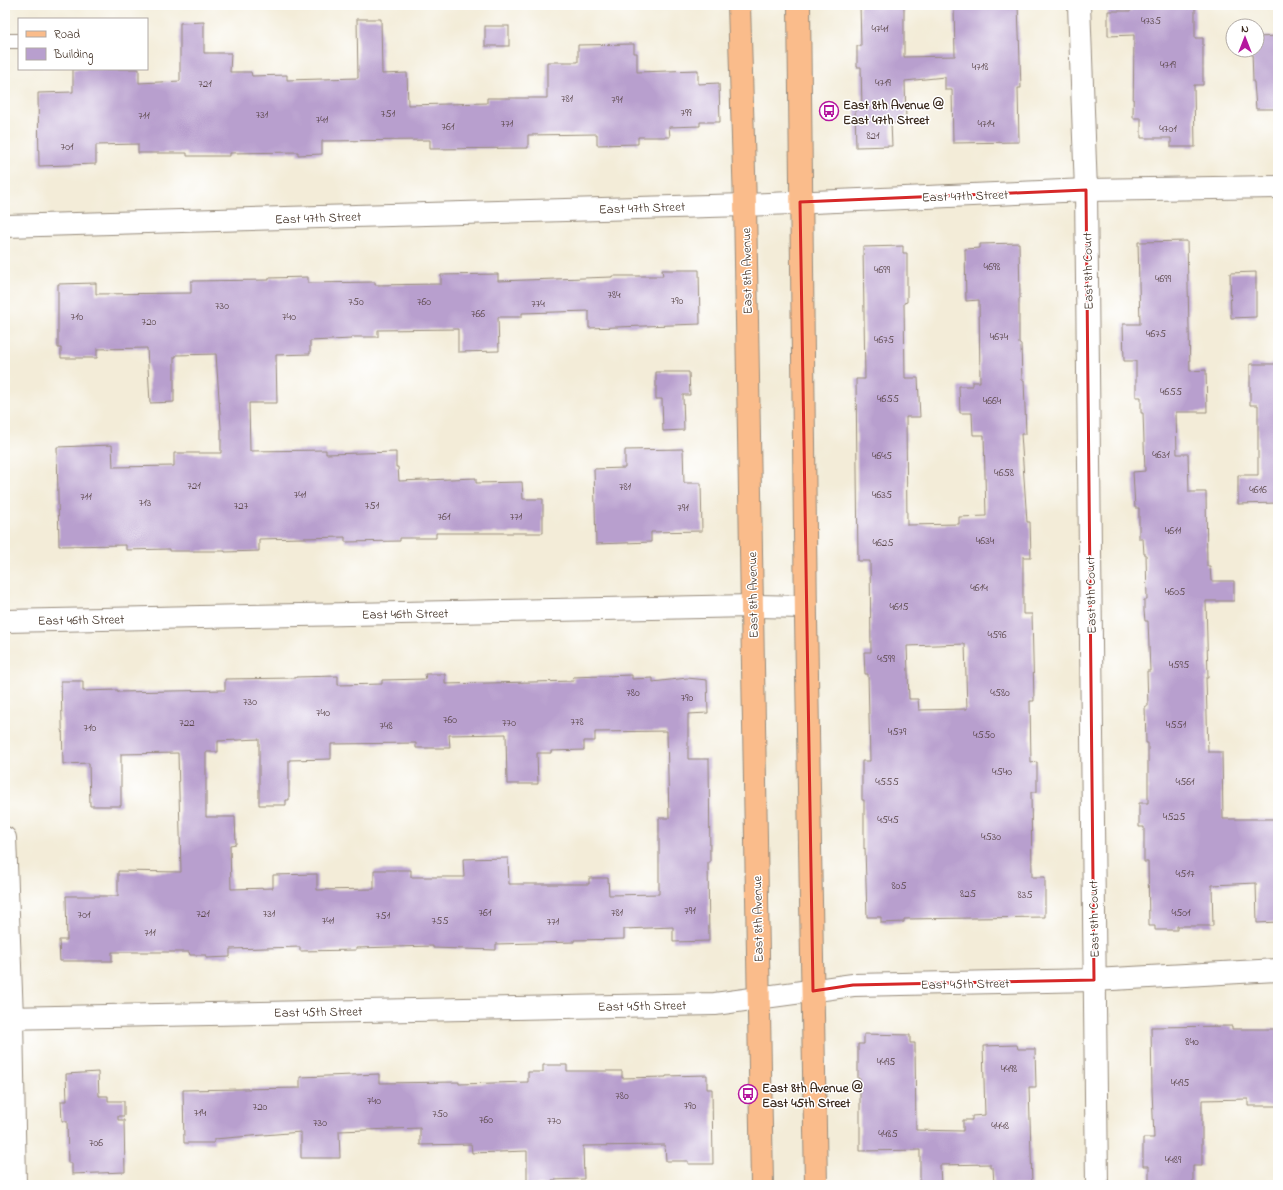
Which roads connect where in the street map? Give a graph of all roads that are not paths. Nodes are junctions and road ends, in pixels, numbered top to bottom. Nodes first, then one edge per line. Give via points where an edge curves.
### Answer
1 (739, 5) edge
2 (799, 5) edge
3 (1079, 5) edge
4 (5, 41) edge
5 (18, 41) edge
6 (1278, 187) edge
7 (1086, 190) junction
8 (800, 202) junction
9 (745, 204) junction
10 (5, 226) edge
11 (752, 606) junction
12 (805, 607) junction
13 (5, 620) edge
14 (5, 838) edge
15 (1278, 970) edge
16 (1094, 980) junction
17 (813, 991) junction
18 (758, 997) junction
19 (9, 1018) edge
20 (15, 1185) edge
21 (762, 1185) edge
22 (816, 1185) edge
23 (1097, 1185) edge

1 - 9 main road, East 8th Avenue
2 - 8 main road
3 - 7 street, East 8th Court
4 - 5 lane
6 - 7 street, East 47th Street
7 - 8 street, East 47th Street
7 - 16 street, East 8th Court
8 - 9 street, East 47th Street
8 - 12 main road
9 - 10 street, East 47th Street
9 - 11 main road, East 8th Avenue
11 - 12 street, East 46th Street
11 - 13 street, East 46th Street
11 - 18 main road, East 8th Avenue
12 - 17 main road
14 - 19 street
15 - 16 street, East 45th Street
16 - 17 street, East 45th Street via 852,985
16 - 23 street, East 8th Court
17 - 18 street, East 45th Street
17 - 22 main road
18 - 19 street, East 45th Street via 715,1004
18 - 21 main road, East 8th Avenue
19 - 20 street

